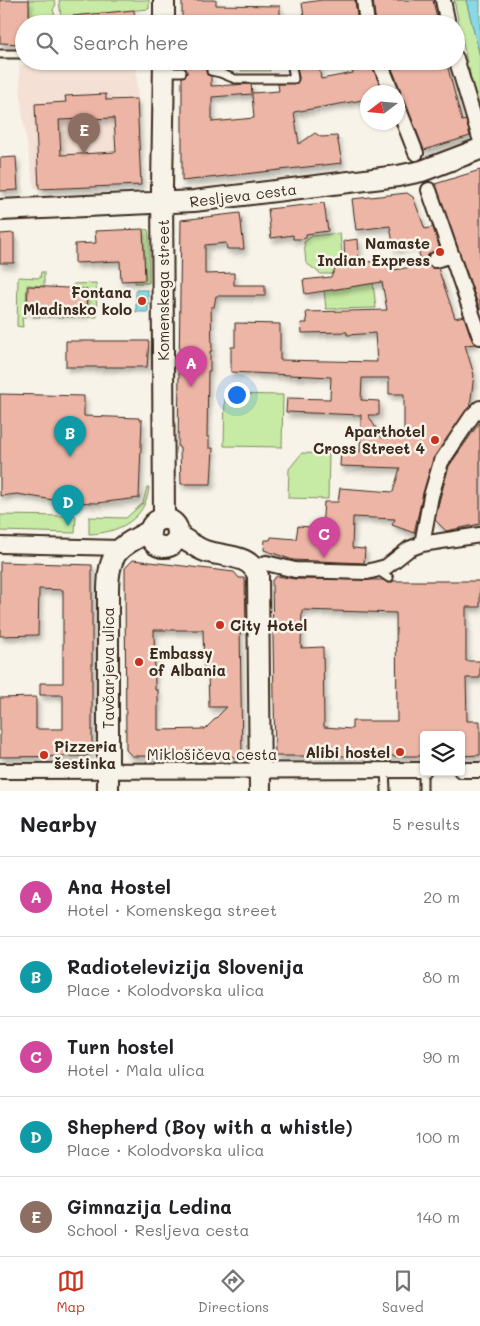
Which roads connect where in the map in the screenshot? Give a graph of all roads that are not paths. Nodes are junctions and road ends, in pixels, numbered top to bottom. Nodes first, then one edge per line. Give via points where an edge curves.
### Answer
1 (164, 0) edge
2 (364, 0) edge
3 (443, 0) edge
4 (164, 15) edge
5 (366, 15) edge
6 (446, 15) edge
7 (0, 54) edge
8 (15, 54) edge
9 (170, 70) edge
10 (293, 70) edge
11 (383, 70) edge
12 (460, 70) edge
13 (211, 72) dead end
14 (389, 85) edge
15 (405, 125) edge
16 (480, 138) edge
17 (480, 149) edge
18 (416, 153) dead end
19 (429, 190) dead end
20 (162, 203) junction
21 (0, 210) edge
22 (452, 255) junction
23 (435, 260) dead end
24 (480, 337) edge
25 (480, 408) edge
26 (157, 525) junction
27 (480, 535) edge
28 (0, 544) edge
29 (422, 544) junction
30 (120, 548) junction
31 (255, 568) junction
32 (377, 570) junction
33 (390, 578) dead end
34 (385, 769) junction
35 (420, 770) edge
36 (465, 770) edge
37 (480, 770) edge
38 (0, 771) edge
39 (116, 771) junction
40 (253, 771) junction
41 (423, 776) edge
42 (108, 791) edge
43 (260, 791) edge
44 (386, 791) edge
45 (423, 791) edge

1 - 4 main road
2 - 5 street
3 - 6 street
7 - 8 lane
9 - 20 main road, Komenskega street
10 - 13 lane via 294,78 234,79
11 - 14 street
12 - 16 street
15 - 18 street
17 - 20 main road, Resljeva cesta via 422,171 398,176
19 - 22 street
20 - 21 main road, Resljeva cesta
20 - 26 main road, Komenskega street
22 - 23 street
22 - 24 street
25 - 29 street via 441,462 430,496
26 - 30 main road
26 - 31 main road via 174,523 178,536 204,551 236,557
27 - 29 street
28 - 30 street
29 - 32 street
30 - 39 main road, Tavčarjeva ulica via 108,578
31 - 32 street via 266,563 294,570
31 - 40 main road via 258,576
32 - 33 lane
34 - 35 street, Miklošičeva cesta
34 - 40 street, Miklošičeva cesta
34 - 44 lane
36 - 37 street
38 - 39 street, Miklošičeva cesta
39 - 40 street, Miklošičeva cesta
39 - 42 main road, Tavčarjeva ulica
40 - 43 main road
41 - 45 lane

